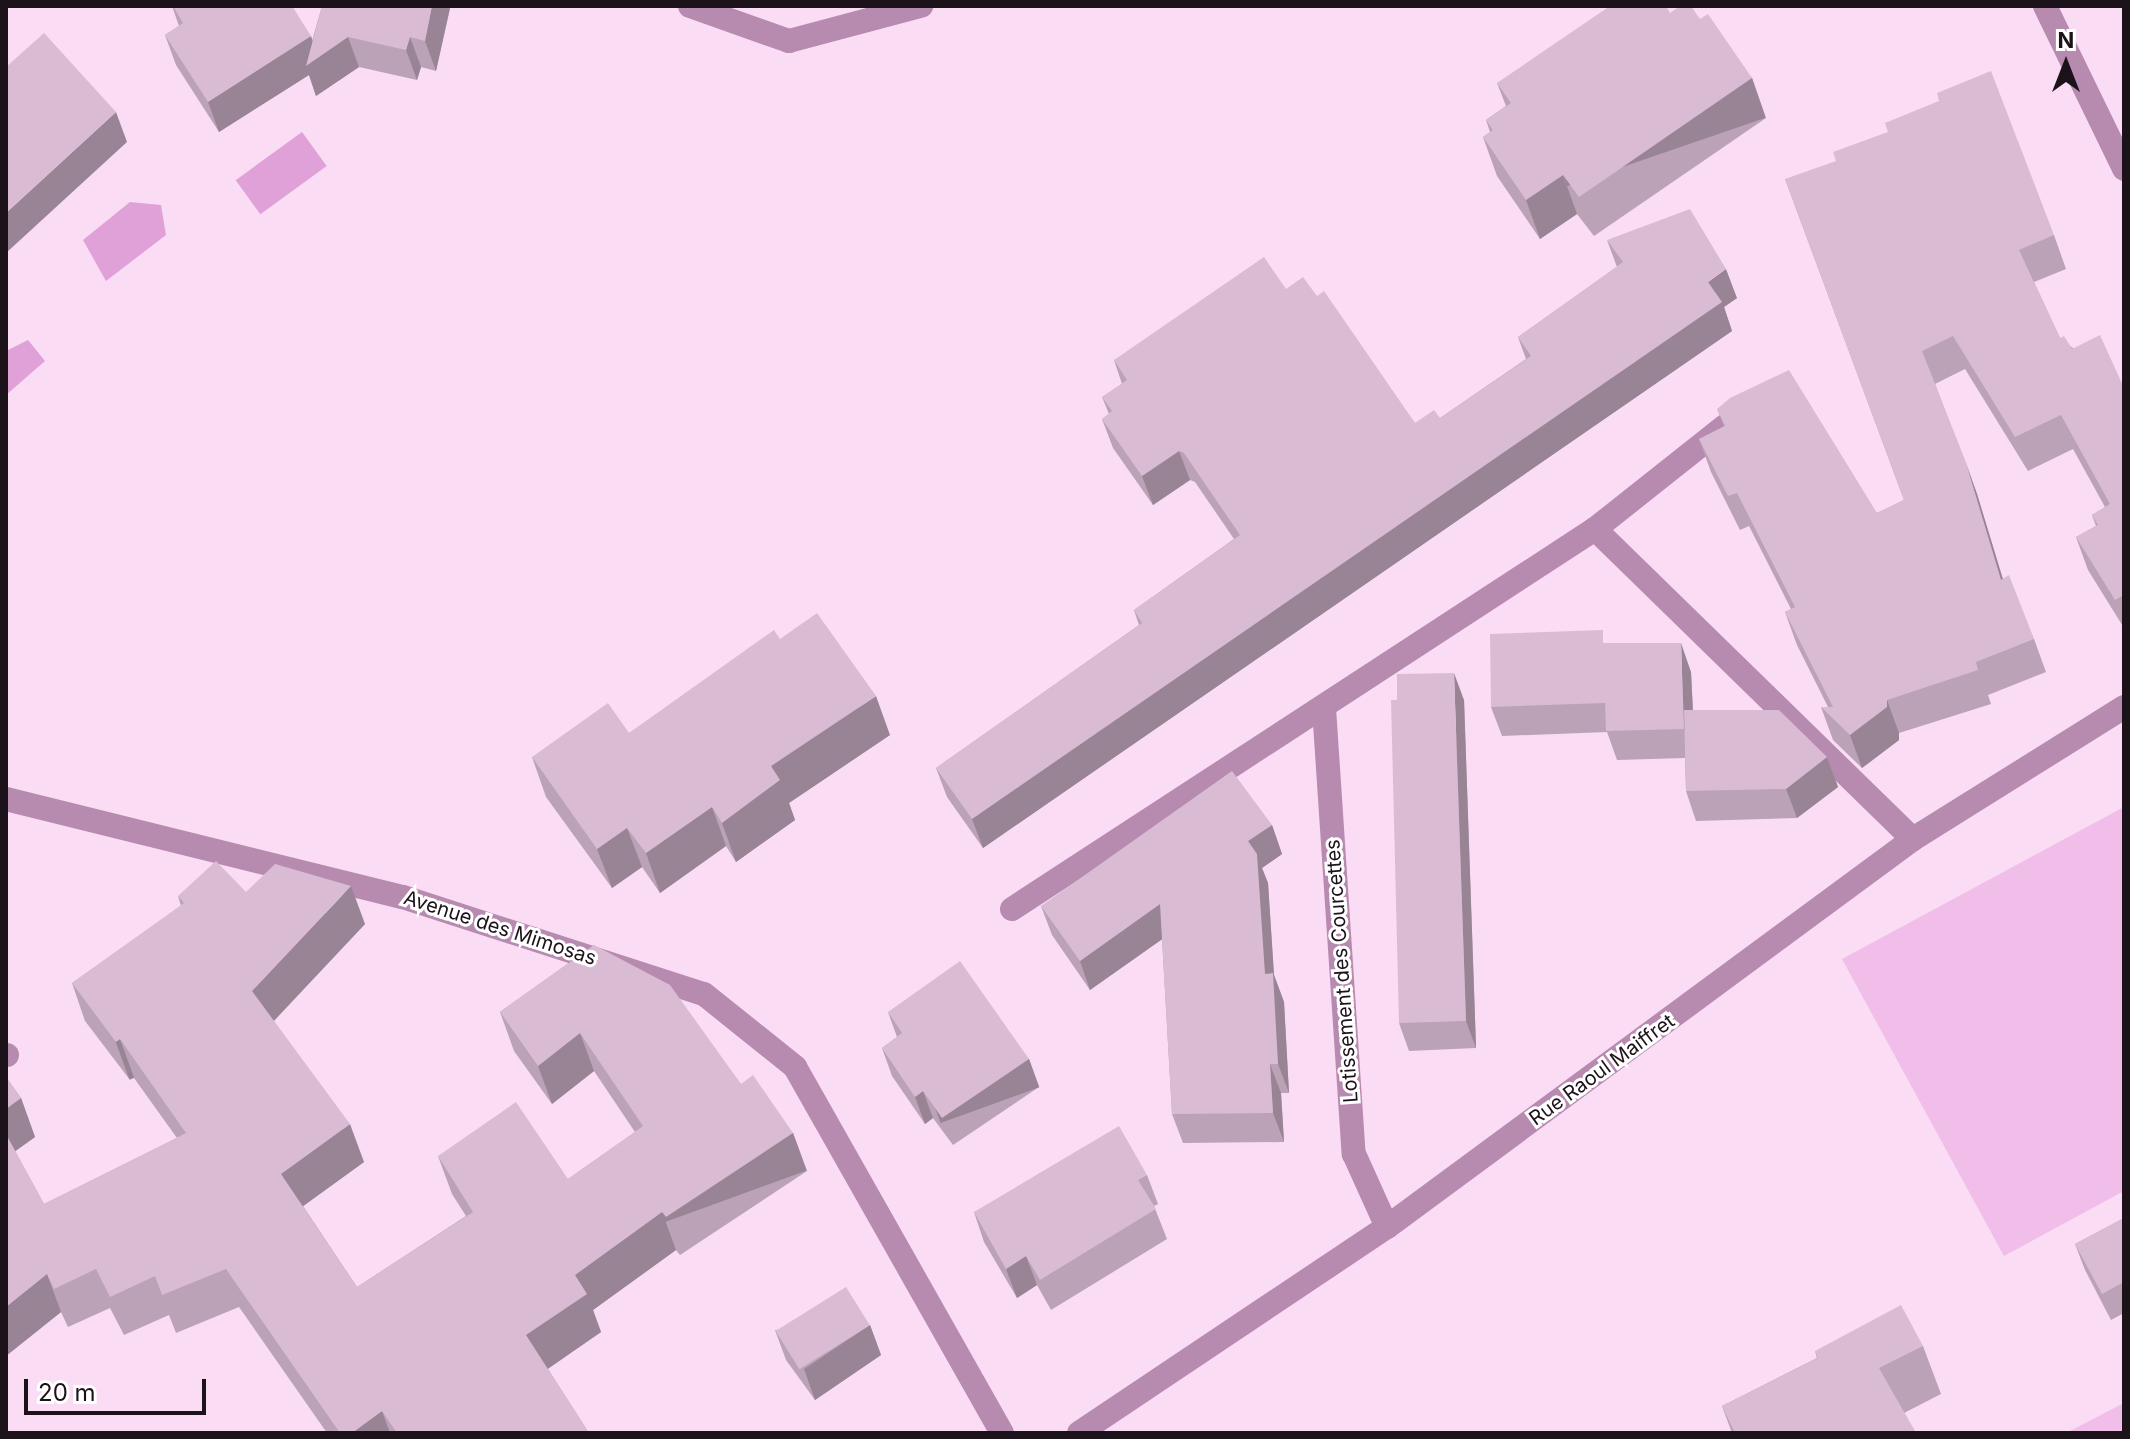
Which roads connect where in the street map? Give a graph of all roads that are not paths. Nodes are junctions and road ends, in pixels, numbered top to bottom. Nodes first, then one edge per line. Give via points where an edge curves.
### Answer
1 (690, 6) edge
2 (921, 6) edge
3 (2045, 6) edge
4 (2124, 169) edge
5 (1748, 408) edge
6 (1595, 529) junction
7 (2124, 707) edge
8 (1324, 708) junction
9 (6, 799) edge
10 (1913, 839) junction
11 (1012, 909) dead end
12 (1387, 1227) junction
13 (1002, 1433) edge
14 (1079, 1433) edge

1 - 2 street via 789,41
3 - 4 street
5 - 6 street
6 - 8 street
6 - 10 street
7 - 10 street, Rue Raoul Maiffret
8 - 11 street
8 - 12 street, Lotissement des Courcettes via 1354,1154
9 - 13 street, Avenue des Mimosas via 403,897 704,994 795,1067
10 - 12 street, Rue Raoul Maiffret
12 - 14 street, Rue Raoul Maiffret

